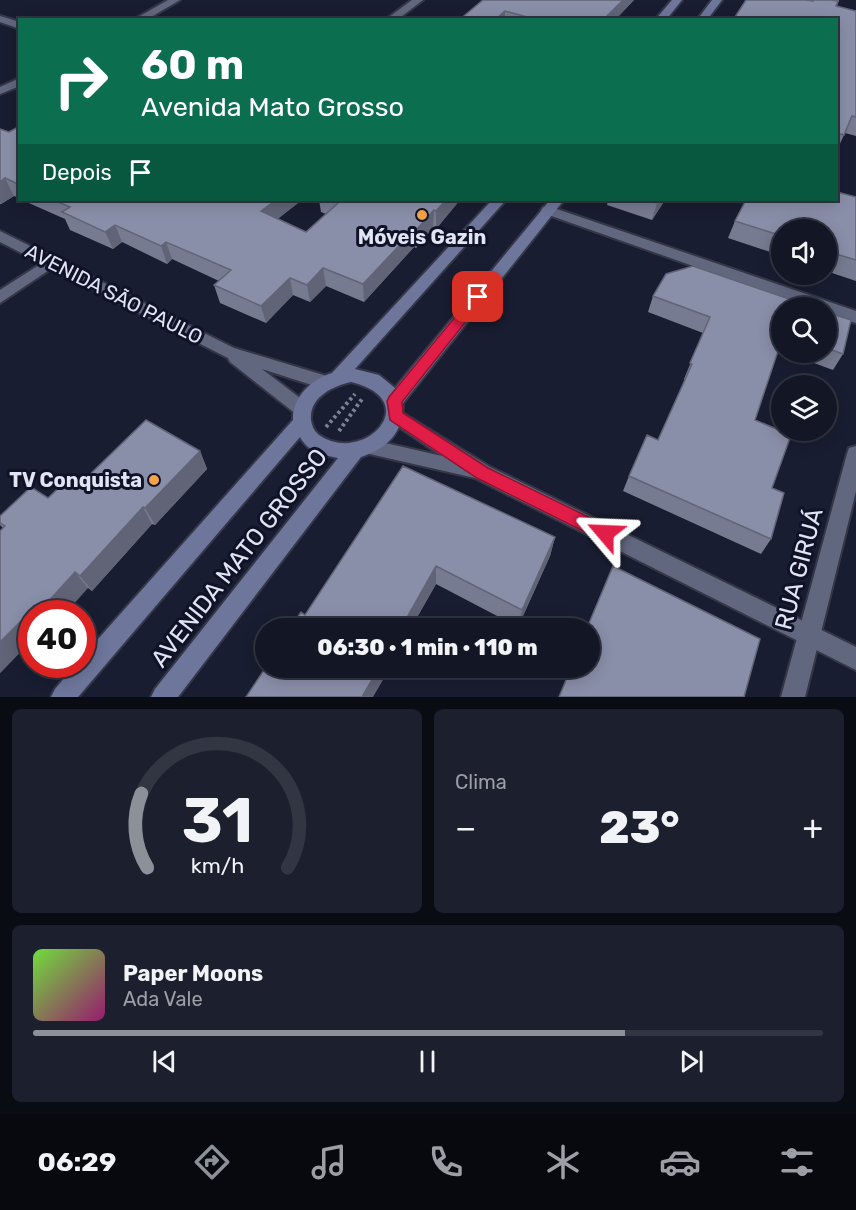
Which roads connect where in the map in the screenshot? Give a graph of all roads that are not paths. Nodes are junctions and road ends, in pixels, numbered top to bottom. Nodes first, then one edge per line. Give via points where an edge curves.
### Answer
1 (175, 0) edge
2 (418, 0) edge
3 (679, 0) edge
4 (717, 0) edge
5 (142, 18) edge
6 (393, 18) edge
7 (662, 18) edge
8 (676, 18) edge
9 (704, 18) edge
10 (0, 19) edge
11 (18, 25) edge
12 (18, 82) edge
13 (0, 91) edge
14 (498, 201) edge
15 (553, 205) edge
16 (0, 236) edge
17 (53, 261) junction
18 (0, 298) edge
19 (856, 317) edge
20 (228, 352) junction
21 (332, 379) junction
22 (395, 408) junction
23 (302, 416) junction
24 (362, 449) junction
25 (856, 454) edge
26 (483, 473) junction
27 (808, 634) junction
28 (856, 659) edge
29 (63, 697) edge
30 (163, 697) edge
31 (793, 697) edge

1 - 5 street
2 - 6 street
3 - 7 main road
3 - 8 main road via 684,7
4 - 9 main road
10 - 11 street
12 - 13 street
14 - 21 main road
15 - 19 street
15 - 22 main road
16 - 17 street, AVENIDA SÃO PAULO
17 - 18 street
17 - 20 street, AVENIDA SÃO PAULO
20 - 21 street, AVENIDA SÃO PAULO
20 - 23 street, AVENIDA SÃO PAULO
21 - 22 main road via 351,375 374,379 390,392
21 - 23 main road via 310,393
22 - 24 main road via 388,432
22 - 26 street
23 - 24 main road via 306,433 315,442 340,451
23 - 29 main road, AVENIDA MATO GROSSO
24 - 26 street
24 - 30 main road, AVENIDA MATO GROSSO
25 - 27 street, RUA GIRUÁ
26 - 27 street
27 - 28 street
27 - 31 street, RUA GIRUÁ

